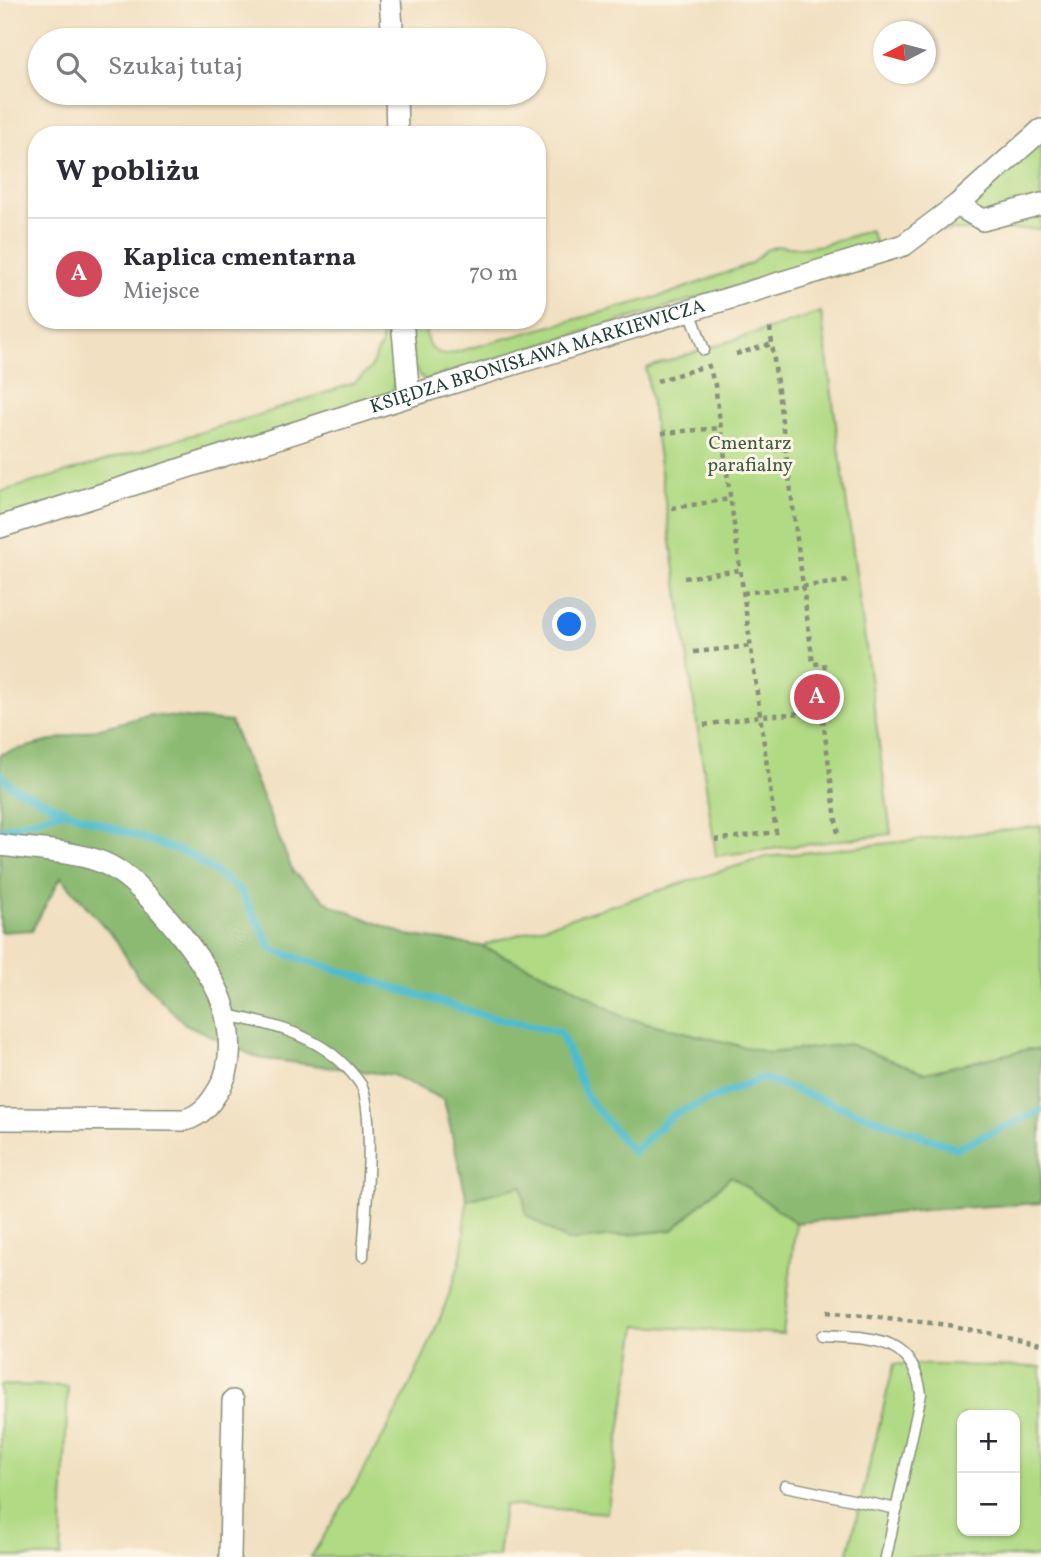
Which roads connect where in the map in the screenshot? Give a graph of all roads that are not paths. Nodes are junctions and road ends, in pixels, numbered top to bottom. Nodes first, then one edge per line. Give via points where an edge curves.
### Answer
1 (390, 0) edge
2 (392, 28) edge
3 (396, 105) edge
4 (397, 126) edge
5 (1041, 130) edge
6 (1041, 204) edge
7 (957, 205) junction
8 (691, 313) junction
9 (403, 329) edge
10 (704, 350) road end
11 (409, 397) junction
12 (0, 527) edge
13 (0, 845) edge
14 (226, 1015) junction
15 (0, 1119) edge
16 (363, 1256) dead end
17 (821, 1336) dead end
18 (233, 1401) dead end
19 (785, 1486) dead end
20 (897, 1509) junction
21 (230, 1557) edge
22 (886, 1557) edge

1 - 2 street
3 - 4 street
5 - 7 street, KSIĘDZA BRONISŁAWA MARKIEWICZA
6 - 7 street via 983,220
7 - 8 street, KSIĘDZA BRONISŁAWA MARKIEWICZA via 904,245
8 - 10 lane
8 - 11 street, KSIĘDZA BRONISŁAWA MARKIEWICZA
9 - 11 street
11 - 12 street, KSIĘDZA BRONISŁAWA MARKIEWICZA
13 - 14 street via 93,859 111,866 152,901 196,956
14 - 15 street via 229,1062 225,1079 197,1117
14 - 16 lane via 270,1023 312,1040 343,1063 363,1086 368,1112
17 - 20 lane via 881,1340 897,1348 919,1376 921,1394
18 - 21 street
19 - 20 lane
20 - 22 lane

